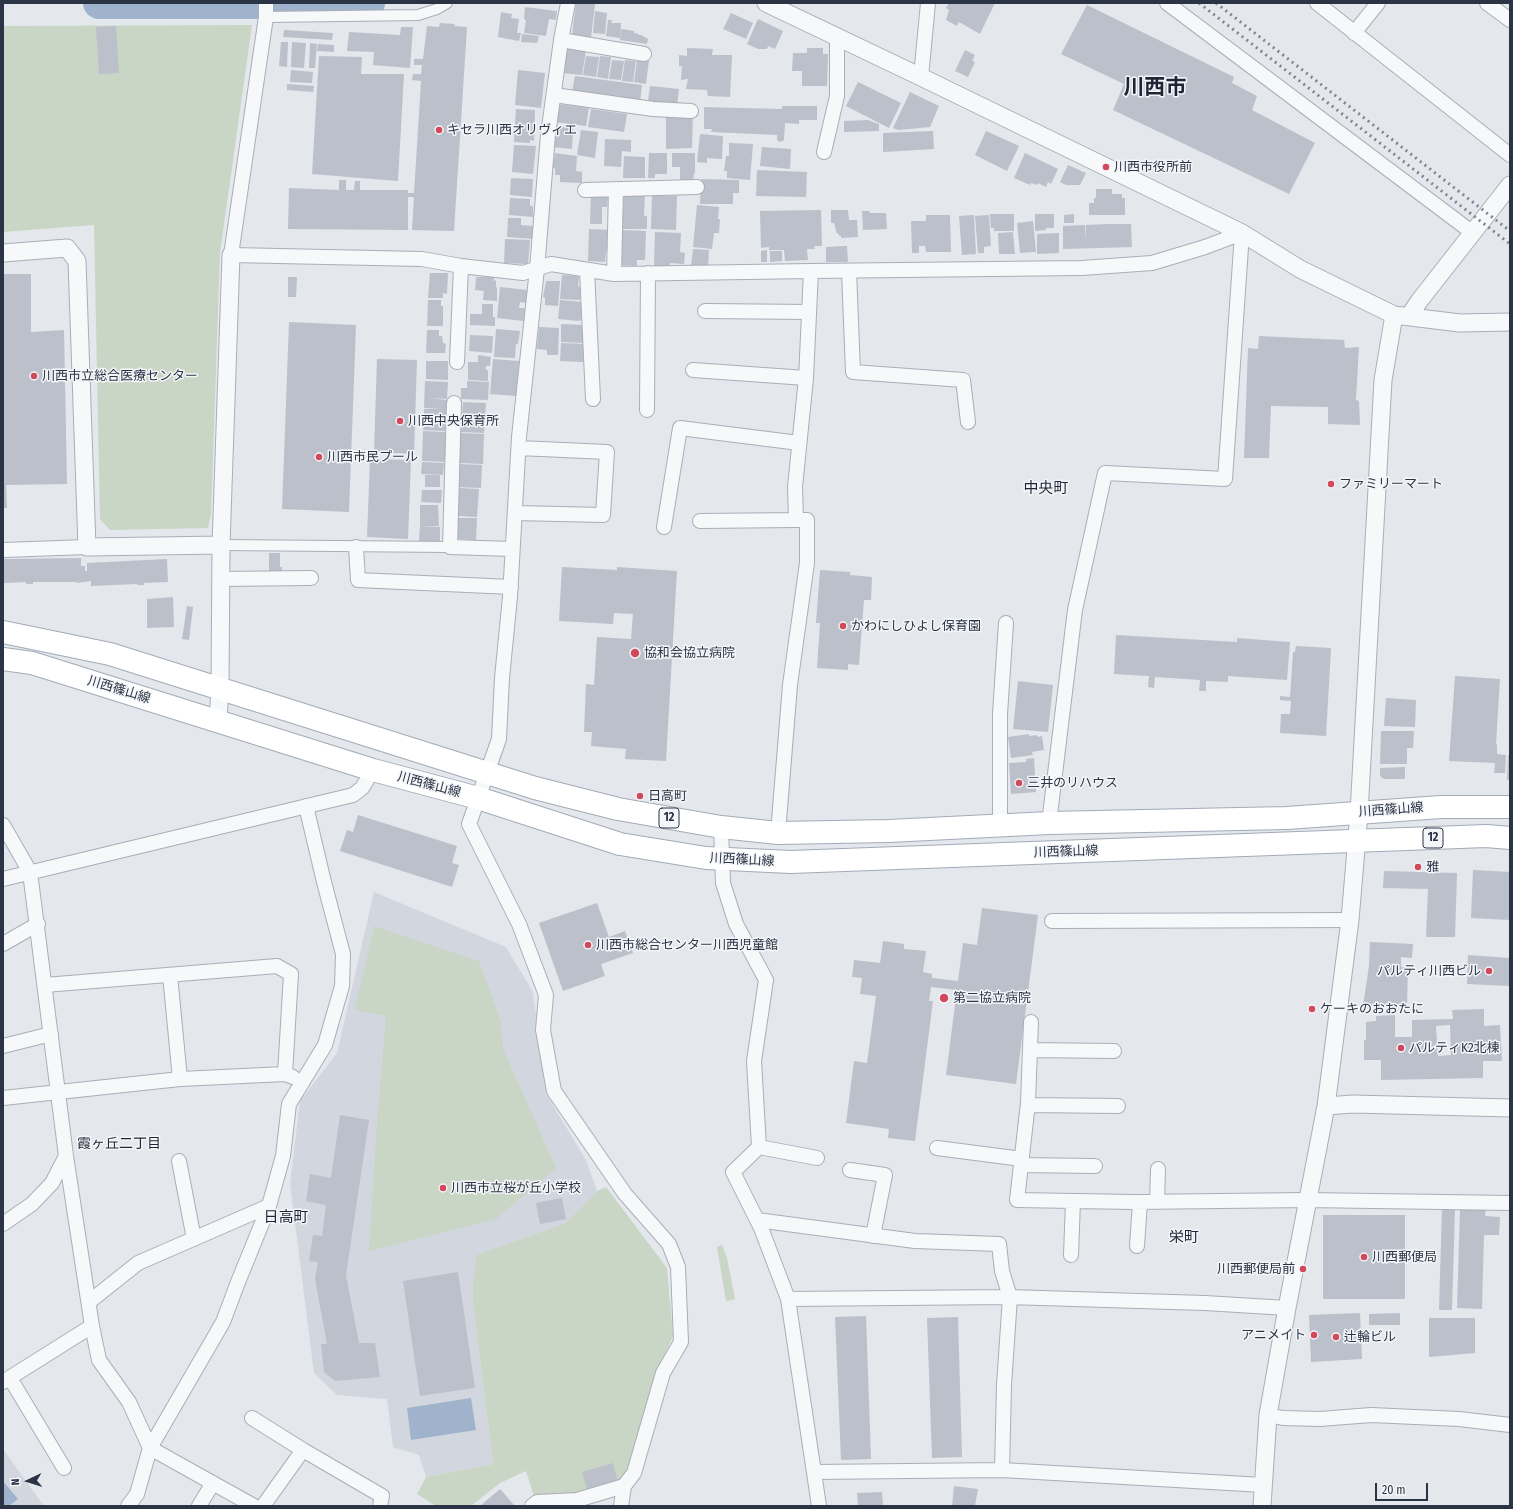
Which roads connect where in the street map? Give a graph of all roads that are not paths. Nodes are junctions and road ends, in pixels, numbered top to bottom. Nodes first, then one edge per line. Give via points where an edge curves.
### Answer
1 (447, 3) edge
2 (568, 3) edge
3 (766, 3) edge
4 (928, 3) edge
5 (1167, 3) edge
6 (1317, 3) edge
7 (1378, 3) edge
8 (1487, 3) edge
9 (266, 11) edge
10 (1510, 20) edge
11 (1354, 33) junction
12 (837, 37) junction
13 (561, 40) junction
14 (644, 54) dead end
15 (922, 77) junction
16 (554, 96) junction
17 (692, 111) dead end
18 (824, 152) dead end
19 (1510, 155) edge
20 (1510, 185) edge
21 (697, 187) dead end
22 (616, 189) junction
23 (585, 190) dead end
24 (1242, 233) junction
25 (1473, 233) junction
26 (3, 253) edge
27 (231, 255) junction
28 (461, 266) junction
29 (537, 269) junction
30 (587, 270) junction
31 (849, 271) junction
32 (811, 272) junction
33 (614, 274) junction
34 (648, 274) junction
35 (706, 311) dead end
36 (809, 312) junction
37 (1402, 316) junction
38 (1510, 322) edge
39 (457, 362) dead end
40 (693, 370) dead end
41 (806, 378) junction
42 (593, 399) dead end
43 (454, 404) dead end
44 (647, 410) dead end
45 (968, 422) dead end
46 (799, 443) junction
47 (519, 448) junction
48 (515, 513) junction
49 (700, 520) dead end
50 (796, 520) junction
51 (664, 527) dead end
52 (221, 545) junction
53 (356, 547) junction
54 (450, 547) junction
55 (87, 548) junction
56 (512, 549) junction
57 (3, 550) edge
58 (310, 578) dead end
59 (220, 579) junction
60 (511, 587) junction
61 (1006, 622) dead end
62 (3, 632) edge
63 (3, 659) edge
64 (220, 689) junction
65 (218, 721) junction
66 (373, 770) junction
67 (487, 773) junction
68 (478, 798) junction
69 (306, 806) junction
70 (1510, 807) edge
71 (1359, 813) junction
72 (1049, 823) junction
73 (3, 825) edge
74 (1000, 826) junction
75 (720, 827) junction
76 (778, 833) junction
77 (1510, 838) edge
78 (1357, 841) junction
79 (722, 859) junction
80 (30, 872) junction
81 (3, 879) edge
82 (1350, 920) junction
83 (1052, 921) dead end
84 (38, 924) junction
85 (3, 944) edge
86 (170, 975) junction
87 (45, 985) junction
88 (1031, 1022) dead end
89 (51, 1034) junction
90 (3, 1046) edge
91 (1030, 1050) junction
92 (1114, 1051) dead end
93 (285, 1074) junction
94 (180, 1079) junction
95 (303, 1081) junction
96 (59, 1091) junction
97 (3, 1098) edge
98 (1028, 1105) junction
99 (1118, 1106) dead end
100 (1326, 1106) junction
101 (1510, 1108) edge
102 (759, 1147) junction
103 (937, 1148) dead end
104 (66, 1156) junction
105 (817, 1158) dead end
106 (179, 1161) dead end
107 (1021, 1162) junction
108 (1095, 1166) dead end
109 (1158, 1169) dead end
110 (850, 1170) dead end
111 (1307, 1200) junction
112 (1073, 1201) junction
113 (1140, 1202) junction
114 (1157, 1202) junction
115 (1510, 1203) edge
116 (269, 1206) junction
117 (757, 1220) junction
118 (3, 1224) edge
119 (873, 1236) junction
120 (194, 1239) junction
121 (1137, 1246) dead end
122 (1071, 1255) dead end
123 (1010, 1297) junction
124 (788, 1299) junction
125 (89, 1302) junction
126 (1287, 1308) junction
127 (92, 1326) junction
128 (6, 1380) edge
129 (1268, 1415) junction
130 (252, 1418) dead end
131 (1510, 1425) edge
132 (150, 1448) junction
133 (303, 1450) junction
134 (64, 1468) dead end
135 (1002, 1470) junction
136 (814, 1472) junction
137 (213, 1483) junction
138 (1263, 1485) junction
139 (624, 1486) junction
140 (128, 1506) edge
141 (199, 1506) edge
142 (254, 1506) edge
143 (263, 1506) edge
144 (380, 1506) edge
145 (532, 1506) edge
146 (621, 1506) edge
147 (819, 1506) edge
148 (1262, 1506) edge

1 - 9 street via 418,15
2 - 13 street
3 - 12 street
4 - 15 street
5 - 25 street
6 - 11 street
7 - 11 street
8 - 10 street
9 - 27 street
11 - 19 street
12 - 15 street
12 - 18 street via 837,96
13 - 14 street
13 - 16 street
15 - 24 street
16 - 17 street
16 - 29 street via 548,135
20 - 25 street
21 - 22 street
22 - 23 street
22 - 33 street
24 - 31 street via 1152,263 1082,268
24 - 37 street via 1300,269
24 - 72 street via 1225,478 1105,473 1075,610
25 - 37 street via 1420,300
26 - 55 street via 67,248 77,261
27 - 28 street via 422,259
27 - 52 street
28 - 29 street via 523,273
28 - 39 street
29 - 30 street via 551,264
29 - 47 street
30 - 33 street
30 - 42 street
31 - 32 street
31 - 45 street via 853,372 962,380
32 - 34 street
32 - 36 street
33 - 34 street
34 - 44 street
35 - 36 street
36 - 41 street
37 - 38 street via 1460,324
37 - 71 street via 1383,380
40 - 41 street
41 - 46 street
43 - 54 street
46 - 50 street via 795,487
46 - 51 street via 680,428
47 - 48 street
47 - 48 street via 608,452 603,516
48 - 56 street
49 - 50 street
50 - 76 street via 807,520 807,563 790,685
52 - 53 street
52 - 55 street
52 - 59 street
53 - 54 street
53 - 60 street via 358,580
54 - 56 street
55 - 57 street
56 - 60 street
58 - 59 street
59 - 64 street
60 - 67 street via 499,739
61 - 74 street via 1000,714
62 - 64 main road, 川西篠山線 / 12 via 110,654
63 - 65 main road, 川西篠山線 / 12 via 32,663
64 - 65 street
64 - 67 main road, 川西篠山線 / 12
65 - 66 main road, 川西篠山線 / 12
66 - 68 main road, 川西篠山線 / 12
66 - 69 street via 362,788 353,795
67 - 68 street
67 - 75 main road, 川西篠山線 / 12 via 618,809
68 - 79 main road, 川西篠山線 / 12 via 620,844
68 - 139 street via 469,824 519,924 546,995 543,1030 554,1091 625,1194 669,1244 678,1267 681,1342 662,1373 634,1474
69 - 80 street
69 - 95 street via 343,954 342,986 325,1045
70 - 71 main road, 川西篠山線 / 12 via 1441,807
71 - 72 main road, 川西篠山線 / 12 via 1287,818
71 - 78 street
72 - 74 main road, 川西篠山線 / 12
73 - 80 street
74 - 76 main road, 川西篠山線 / 12
75 - 76 main road, 川西篠山線 / 12
75 - 79 street
77 - 78 main road, 川西篠山線 / 12 via 1486,836
78 - 79 main road, 川西篠山線 / 12 via 791,862
78 - 82 street
79 - 102 street via 723,883 736,924 766,980 754,1061
80 - 81 street
80 - 84 street
82 - 83 street
82 - 100 street
84 - 85 street
84 - 87 street
86 - 87 street
86 - 93 street via 277,966 291,974
86 - 94 street
87 - 89 street
88 - 91 street
89 - 90 street
89 - 96 street
91 - 92 street
91 - 98 street
93 - 94 street
93 - 95 street
94 - 96 street
95 - 116 street via 289,1104 283,1156
96 - 97 street
96 - 104 street
98 - 99 street
98 - 107 street
100 - 101 street via 1352,1104
100 - 111 street
102 - 105 street
102 - 117 street via 733,1172
103 - 107 street
104 - 118 street via 52,1182 32,1204
104 - 125 street
106 - 120 street
107 - 108 street
107 - 112 street via 1017,1200
109 - 114 street
110 - 119 street via 885,1175
111 - 114 street
111 - 115 street
111 - 126 street
112 - 113 street
112 - 122 street
113 - 114 street
113 - 121 street
116 - 120 street
116 - 132 street via 223,1322
117 - 119 street
117 - 124 street
119 - 123 street via 915,1241 999,1244 1002,1271
120 - 125 street via 138,1263
123 - 124 street
123 - 126 street
123 - 135 street
124 - 136 street
125 - 127 street
126 - 129 street
127 - 128 street
127 - 132 street via 99,1360 128,1402
128 - 134 street
129 - 131 street via 1320,1419 1371,1415 1459,1419
129 - 138 street
130 - 133 street
132 - 137 street
132 - 140 street via 137,1494
133 - 143 street
133 - 144 street via 382,1496
135 - 136 street
135 - 138 street
136 - 147 street
137 - 141 street
137 - 142 street
138 - 148 street
139 - 145 street via 577,1500 537,1502
139 - 146 street

